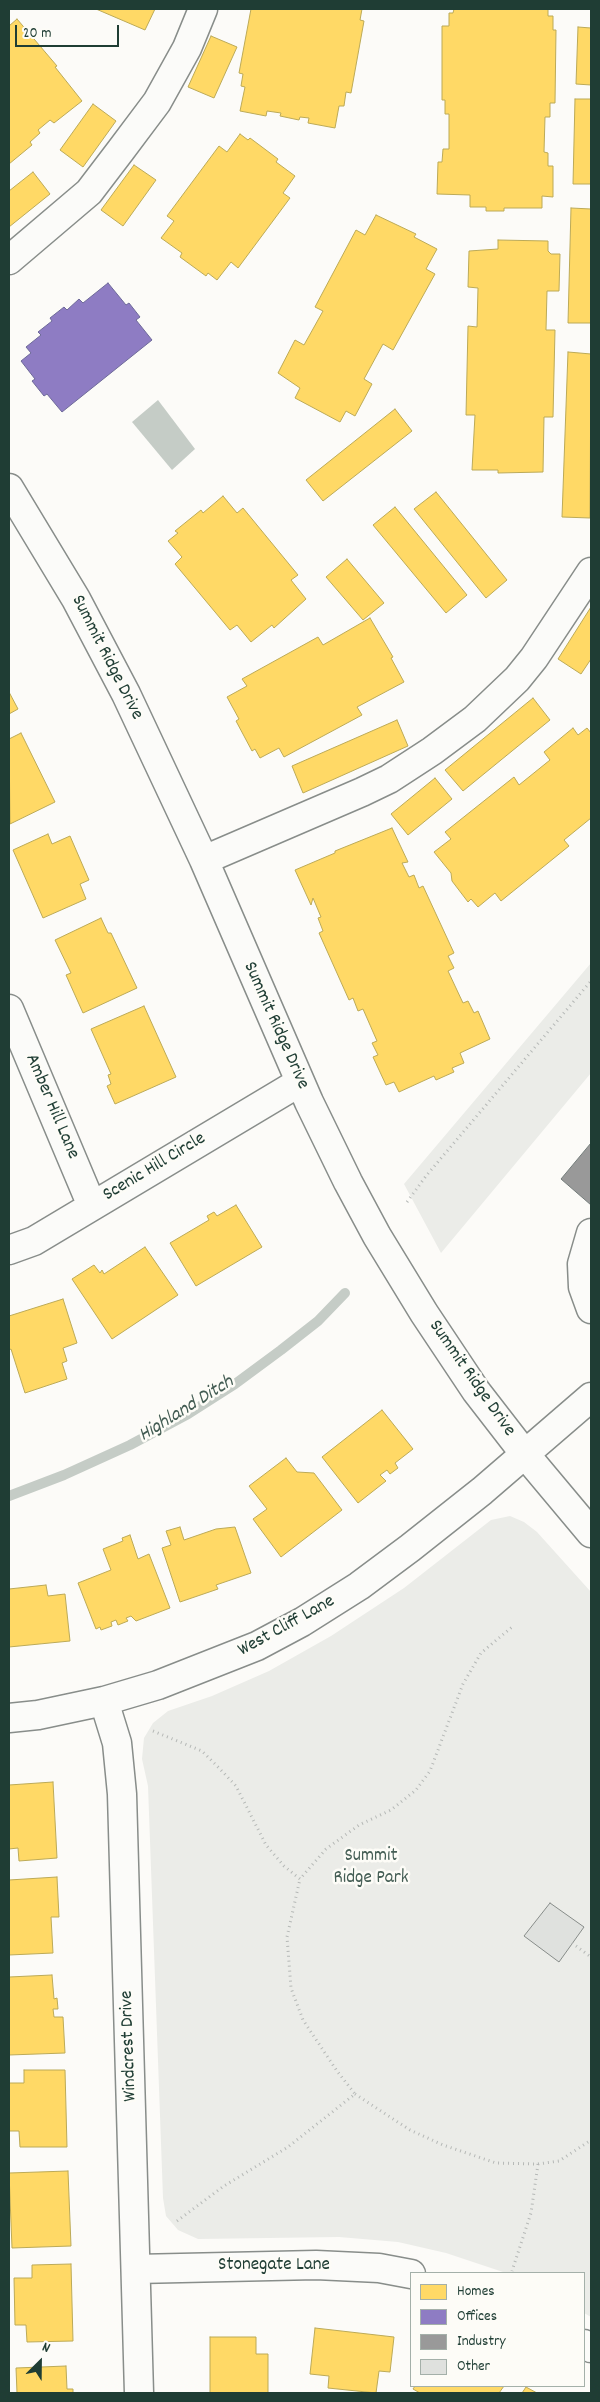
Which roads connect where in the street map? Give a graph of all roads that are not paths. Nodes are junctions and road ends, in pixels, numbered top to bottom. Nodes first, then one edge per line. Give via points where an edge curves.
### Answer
1 (203, 9) edge
2 (9, 260) edge
3 (9, 488) edge
4 (591, 572) edge
5 (204, 860) junction
6 (9, 1009) edge
7 (300, 1082) junction
8 (92, 1206) junction
9 (591, 1232) edge
10 (9, 1250) edge
11 (591, 1309) edge
12 (591, 1397) edge
13 (524, 1454) junction
14 (591, 1533) edge
15 (104, 1701) junction
16 (9, 1718) edge
17 (136, 2269) junction
18 (410, 2274) edge
19 (139, 2393) edge

1 - 2 street via 157,102 89,192
3 - 5 street, Summit Ridge Drive via 126,694
4 - 5 street via 517,680 432,751 362,792
5 - 7 street, Summit Ridge Drive
6 - 8 street, Amber Hill Lane
7 - 8 street, Scenic Hill Circle
7 - 13 street, Summit Ridge Drive via 377,1236 476,1391
8 - 10 street, Scenic Hill Circle via 34,1241
9 - 11 street via 582,1264 583,1287
12 - 13 street, West Cliff Lane
13 - 14 street, Summit Ridge Drive
13 - 15 street, West Cliff Lane via 403,1554 302,1622 213,1665
15 - 16 street, West Cliff Lane
15 - 17 street, Windcrest Drive via 116,1743 122,1794
17 - 18 street, Stonegate Lane via 316,2265 379,2268
17 - 19 street, Windcrest Drive

